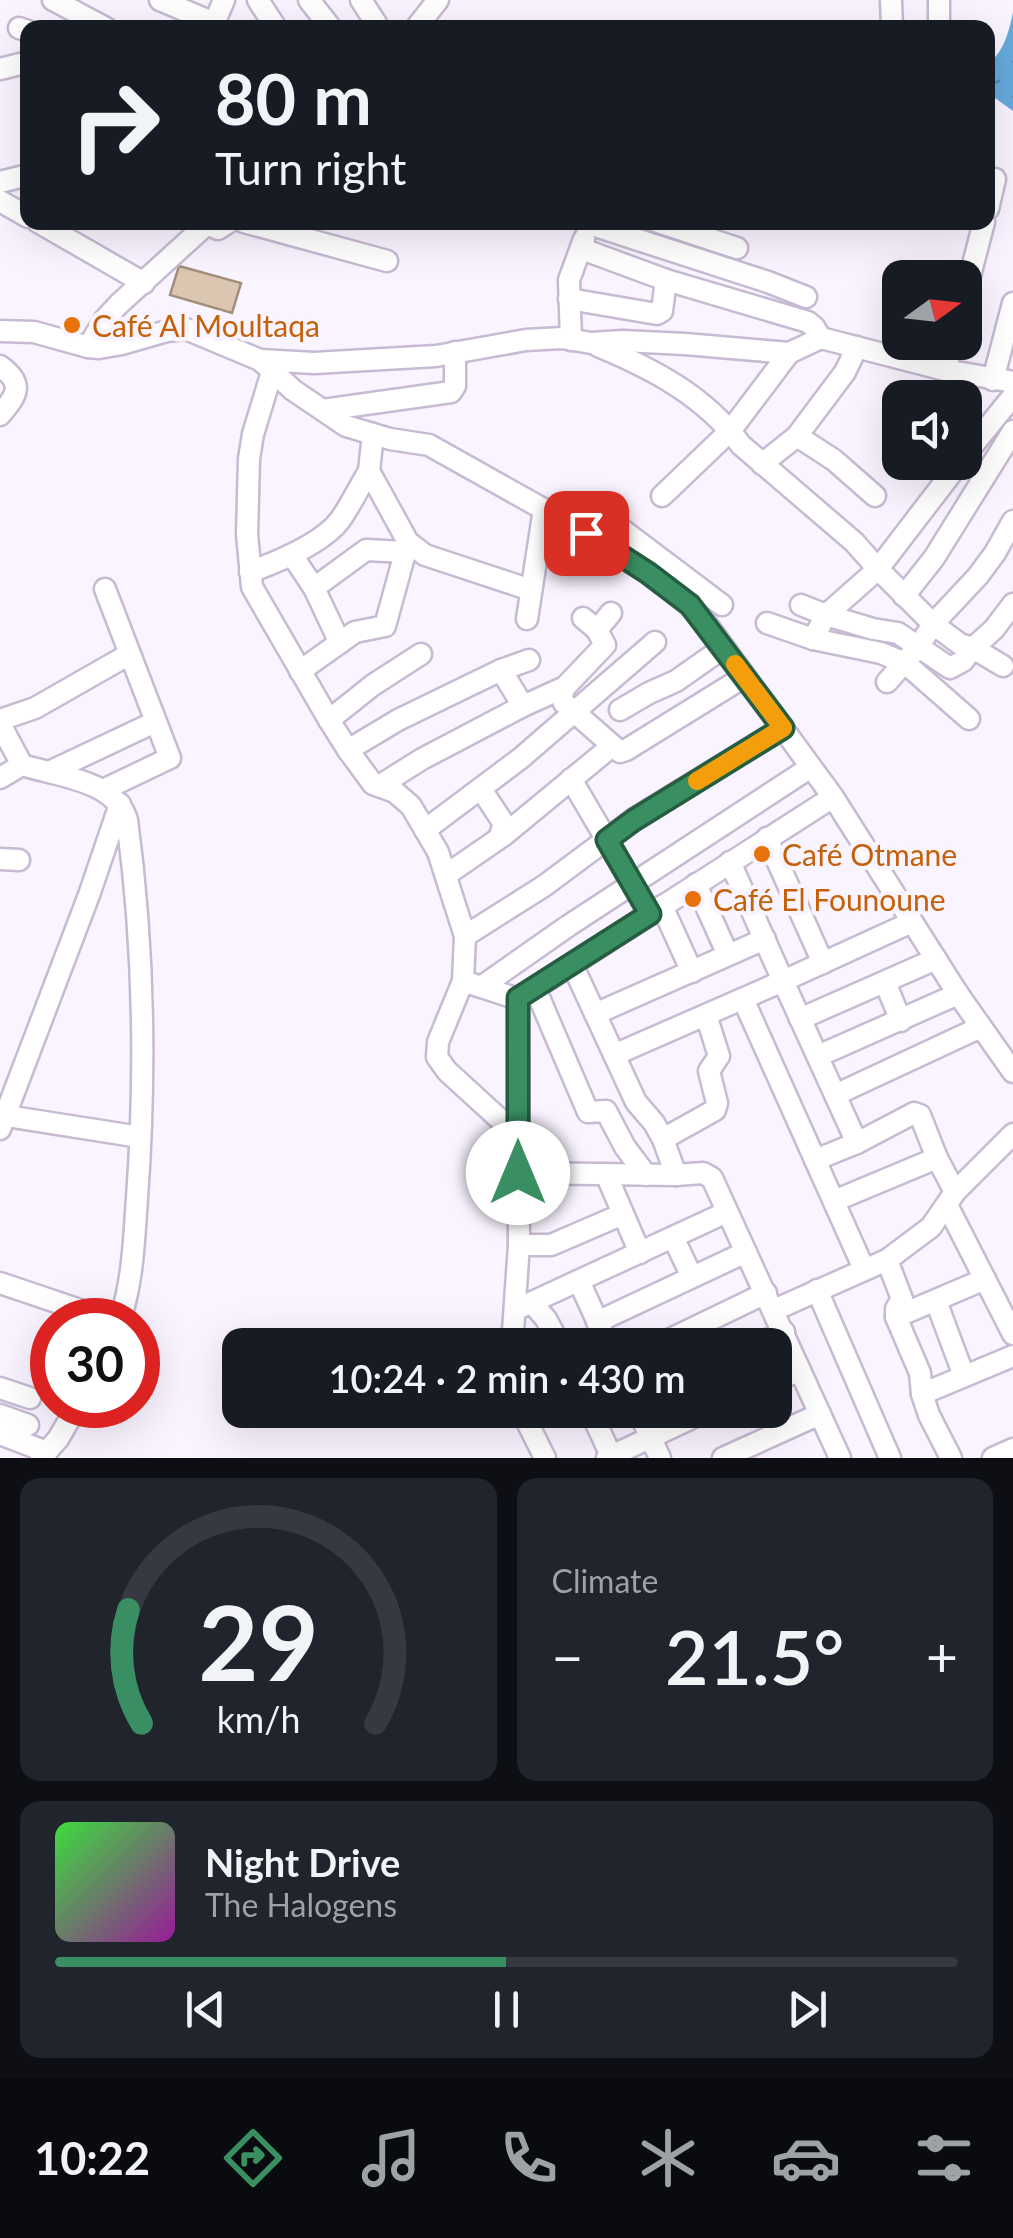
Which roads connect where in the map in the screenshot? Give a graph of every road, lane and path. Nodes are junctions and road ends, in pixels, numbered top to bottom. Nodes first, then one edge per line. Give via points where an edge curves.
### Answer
1 (53, 0) edge
2 (160, 0) edge
3 (309, 0) edge
4 (438, 0) edge
5 (220, 18) edge
6 (85, 20) edge
7 (325, 20) edge
8 (422, 20) edge
9 (52, 230) edge
10 (200, 230) edge
11 (273, 230) edge
12 (584, 230) edge
13 (606, 230) edge
14 (982, 230) edge
15 (716, 231) edge
16 (737, 248) dead end
17 (582, 249) junction
18 (974, 260) edge
19 (387, 261) dead end
20 (704, 262) junction
21 (666, 280) junction
22 (144, 283) junction
23 (692, 288) junction
24 (806, 297) dead end
25 (569, 299) junction
26 (1013, 303) edge
27 (0, 331) edge
28 (821, 338) junction
29 (581, 341) junction
30 (88, 347) junction
31 (857, 347) junction
32 (455, 352) junction
33 (789, 353) junction
34 (948, 360) edge
35 (0, 366) edge
36 (266, 366) junction
37 (946, 370) junction
38 (1003, 381) edge
39 (1013, 396) edge
40 (324, 410) junction
41 (0, 415) edge
42 (730, 430) junction
43 (1013, 431) edge
44 (372, 434) junction
45 (982, 434) edge
46 (797, 436) junction
47 (762, 464) junction
48 (369, 471) junction
49 (946, 480) edge
50 (662, 496) dead end
51 (875, 496) dead end
52 (544, 509) junction
53 (1013, 521) edge
54 (616, 525) dead end
55 (406, 547) junction
56 (292, 555) junction
57 (655, 565) junction
58 (878, 570) junction
59 (250, 572) junction
60 (314, 588) junction
61 (104, 589) dead end
62 (531, 590) junction
63 (904, 596) junction
64 (1013, 604) edge
65 (722, 605) dead end
66 (801, 605) dead end
67 (611, 613) dead end
68 (826, 616) junction
69 (527, 619) dead end
70 (767, 623) dead end
71 (933, 624) junction
72 (813, 639) junction
73 (655, 642) dead end
74 (340, 644) junction
75 (919, 646) junction
76 (723, 648) junction
77 (972, 648) junction
78 (421, 654) dead end
79 (128, 655) junction
80 (528, 660) dead end
81 (905, 663) junction
82 (1003, 666) dead end
83 (501, 670) junction
84 (300, 671) junction
85 (744, 677) junction
86 (572, 680) junction
87 (887, 682) dead end
88 (598, 693) junction
89 (522, 706) junction
90 (620, 710) dead end
91 (575, 713) junction
92 (968, 719) dead end
93 (329, 720) junction
94 (0, 722) edge
95 (155, 722) junction
96 (783, 728) junction
97 (612, 746) junction
98 (348, 750) junction
99 (22, 765) junction
100 (810, 767) junction
101 (49, 772) junction
102 (0, 778) edge
103 (570, 780) junction
104 (379, 786) junction
105 (482, 788) junction
106 (104, 790) junction
107 (833, 797) junction
108 (120, 804) junction
109 (425, 830) junction
110 (504, 835) junction
111 (767, 838) junction
112 (607, 840) junction
113 (730, 862) junction
114 (446, 875) junction
115 (633, 884) junction
116 (696, 884) junction
117 (656, 910) junction
118 (912, 922) junction
119 (465, 936) junction
120 (764, 939) junction
121 (728, 956) junction
122 (936, 959) junction
123 (823, 963) junction
124 (572, 964) junction
125 (692, 972) junction
126 (783, 981) junction
127 (885, 982) junction
128 (472, 984) junction
129 (526, 993) junction
130 (958, 994) junction
131 (743, 998) junction
132 (595, 1014) junction
133 (706, 1015) junction
134 (800, 1019) junction
135 (901, 1021) junction
136 (982, 1027) junction
137 (614, 1055) junction
138 (818, 1056) junction
139 (1013, 1072) edge
140 (836, 1095) junction
141 (2, 1120) edge
142 (1013, 1134) edge
143 (518, 1136) junction
144 (140, 1138) junction
145 (662, 1139) junction
146 (857, 1143) junction
147 (937, 1158) junction
148 (815, 1160) junction
149 (518, 1173) junction
150 (606, 1174) junction
151 (646, 1174) junction
152 (676, 1175) junction
153 (951, 1199) junction
154 (834, 1201) junction
155 (726, 1212) junction
156 (624, 1214) junction
157 (673, 1237) junction
158 (518, 1246) junction
159 (746, 1252) junction
160 (640, 1253) junction
161 (887, 1260) junction
162 (864, 1269) junction
163 (692, 1277) junction
164 (985, 1279) junction
165 (578, 1282) junction
166 (0, 1283) edge
167 (817, 1290) junction
168 (44, 1298) edge
169 (126, 1298) edge
170 (936, 1300) junction
171 (769, 1301) junction
172 (524, 1306) junction
173 (896, 1316) junction
174 (597, 1322) junction
175 (517, 1328) edge
176 (551, 1328) edge
177 (600, 1328) edge
178 (701, 1328) edge
179 (782, 1328) edge
180 (1013, 1334) edge
181 (792, 1351) edge
182 (1013, 1356) edge
183 (800, 1370) junction
184 (792, 1374) edge
185 (964, 1376) junction
186 (0, 1388) edge
187 (922, 1394) junction
188 (30, 1398) dead end
189 (820, 1414) junction
190 (0, 1415) edge
191 (28, 1425) dead end
192 (62, 1428) edge
193 (529, 1428) edge
194 (598, 1428) edge
195 (647, 1428) edge
196 (670, 1428) edge
197 (0, 1434) edge
198 (651, 1437) junction
199 (44, 1455) edge
200 (831, 1455) edge
201 (610, 1457) edge
202 (545, 1458) edge
203 (660, 1458) edge
204 (723, 1458) edge
205 (890, 1458) edge
206 (950, 1458) edge

1 - 6 street
2 - 5 street
3 - 7 street
4 - 8 street
9 - 22 street
10 - 22 street
11 - 19 street
12 - 17 street
13 - 20 street
14 - 18 street
15 - 16 street
15 - 20 street
17 - 21 street
17 - 25 street
20 - 23 street
20 - 24 street
21 - 23 street
21 - 25 street via 657,314
22 - 30 street
23 - 28 street via 808,322
25 - 29 street
26 - 38 street
27 - 30 street via 34,332
28 - 31 street
28 - 33 street
29 - 32 street via 526,340
29 - 33 street
29 - 42 street via 669,380
30 - 36 street via 186,330
31 - 37 street
31 - 46 street
32 - 36 street
32 - 40 street via 451,392
33 - 42 street
34 - 37 street
35 - 41 street via 12,376 16,393
36 - 40 street
36 - 59 street via 249,459
37 - 38 street
39 - 45 street
40 - 44 street
42 - 47 street
42 - 50 street
43 - 63 street via 989,488 958,516
44 - 48 street
44 - 52 street via 429,445
46 - 47 street
46 - 51 street
47 - 58 street
48 - 55 street
48 - 56 street via 338,522
49 - 58 street
52 - 57 street
52 - 62 street
53 - 71 street via 978,576
54 - 57 street
55 - 60 street via 366,550
55 - 62 street
55 - 74 street via 385,626 356,632
56 - 59 street
56 - 60 street
57 - 65 street
57 - 76 street
58 - 63 street
58 - 68 street
59 - 84 street via 254,592
60 - 74 street
61 - 79 street
62 - 69 street
63 - 71 street
64 - 77 street
66 - 68 street
67 - 86 street via 590,624 606,645
68 - 72 street
68 - 75 street via 898,632
70 - 72 street
71 - 75 street
71 - 77 street
72 - 81 street
73 - 88 street
74 - 84 street
75 - 77 street via 950,668
75 - 81 street
76 - 85 street
76 - 90 street
77 - 82 street
78 - 93 street
79 - 94 street
79 - 95 street
80 - 83 street
81 - 87 street
81 - 92 street
83 - 89 street
83 - 98 street
84 - 93 street
85 - 96 street
85 - 97 street via 626,750
86 - 88 street
86 - 89 street
86 - 91 street via 561,696
88 - 91 street
89 - 104 street
91 - 97 street
91 - 105 street
93 - 98 street
94 - 99 street
95 - 101 street
95 - 106 street via 170,759
96 - 100 street
96 - 112 street
97 - 103 street
98 - 104 street
99 - 101 street
99 - 102 street
100 - 107 street
100 - 115 street
101 - 106 street
103 - 110 street
103 - 112 street
104 - 109 street via 403,798
105 - 109 street
105 - 110 street
106 - 108 street
107 - 111 street
107 - 118 street
108 - 141 street
108 - 144 street via 129,834 140,970
109 - 114 street
110 - 114 street
111 - 113 street
111 - 123 street
112 - 115 street
112 - 119 street
113 - 116 street
113 - 120 street
114 - 119 street
115 - 117 street
115 - 128 street
116 - 117 street
116 - 121 street
117 - 124 street
117 - 125 street
118 - 122 street
118 - 123 street
119 - 128 street
120 - 121 street
120 - 126 street
121 - 125 street
122 - 127 street
122 - 130 street
123 - 126 street
124 - 129 street
124 - 132 street
125 - 132 street
126 - 131 street
126 - 134 street
127 - 134 street
127 - 135 street
128 - 129 street
128 - 143 street via 436,1057
129 - 143 street
129 - 151 street via 588,1112 606,1111
130 - 135 street
130 - 136 street
131 - 133 street
131 - 148 street
132 - 137 street
133 - 137 street
133 - 145 street via 719,1056 710,1072 718,1103
134 - 138 street
135 - 138 street
136 - 139 street
136 - 140 street
137 - 145 street
138 - 140 street
140 - 146 street
141 - 144 street
142 - 153 street
143 - 149 street
144 - 169 street
145 - 152 street
146 - 147 street via 914,1113
146 - 148 street
147 - 153 street
147 - 154 street
148 - 154 street
149 - 150 street
149 - 158 street
150 - 151 street
150 - 156 street
151 - 152 street
152 - 155 street via 708,1174
153 - 161 street via 930,1226
153 - 164 street
154 - 162 street
155 - 157 street
155 - 159 street
156 - 158 street via 551,1246
156 - 160 street
157 - 160 street
157 - 163 street
158 - 172 street
159 - 163 street
159 - 171 street
160 - 165 street
161 - 162 street
161 - 173 street via 902,1299
162 - 167 street
163 - 174 street
164 - 170 street
164 - 180 street
165 - 172 street
165 - 174 street
166 - 168 street
167 - 171 street
167 - 205 street
170 - 173 street
170 - 185 street
171 - 178 street
171 - 179 street
172 - 175 street
172 - 176 street
173 - 187 street
174 - 177 street
181 - 183 street
182 - 185 street
183 - 184 street
183 - 189 street
185 - 187 street
186 - 188 street
187 - 206 street
189 - 200 street
189 - 204 street
190 - 191 street
192 - 199 street
193 - 202 street
194 - 201 street
195 - 198 street
196 - 198 street
197 - 199 street
198 - 201 street
198 - 203 street

